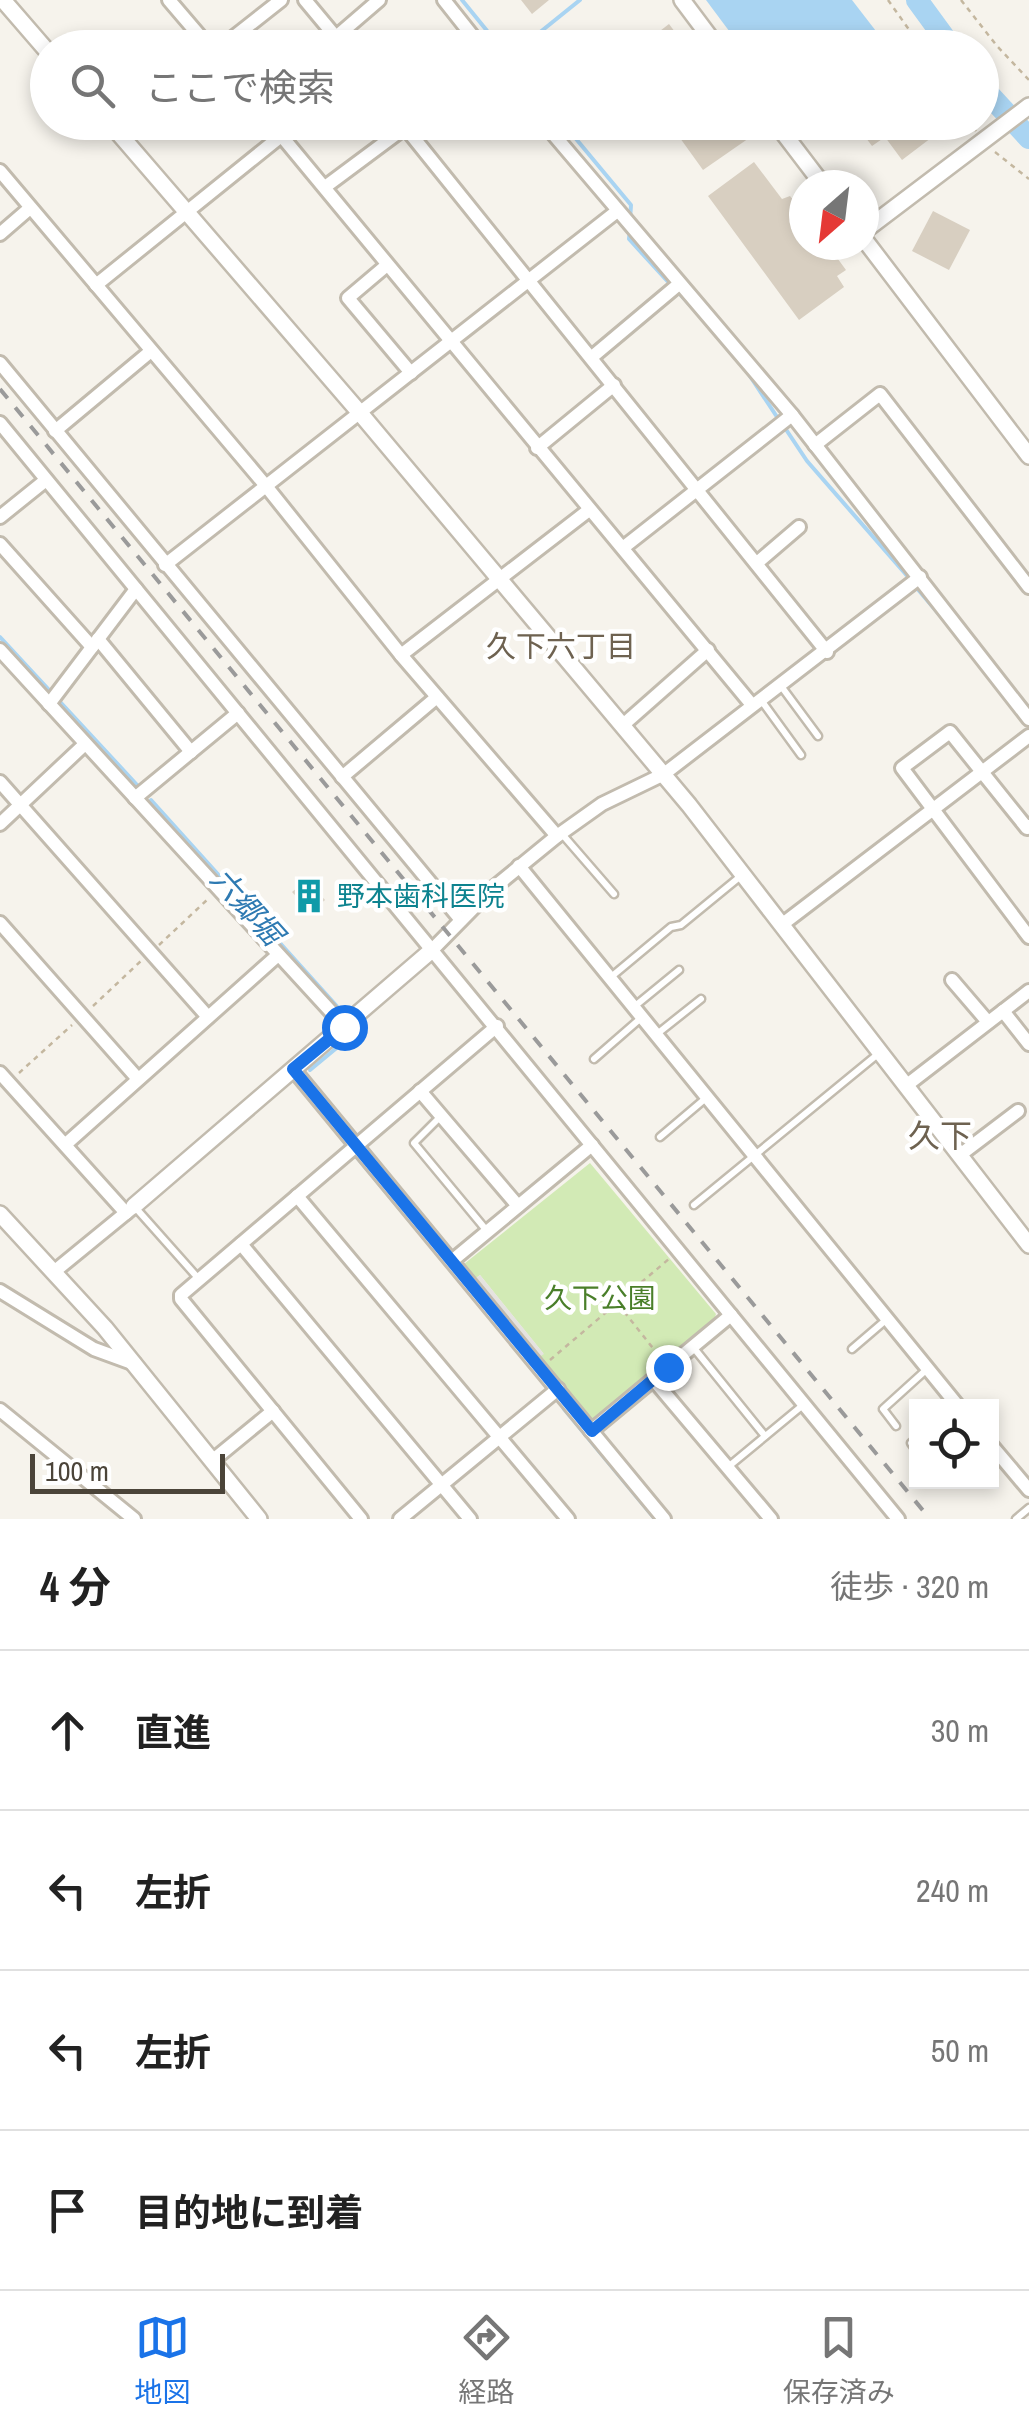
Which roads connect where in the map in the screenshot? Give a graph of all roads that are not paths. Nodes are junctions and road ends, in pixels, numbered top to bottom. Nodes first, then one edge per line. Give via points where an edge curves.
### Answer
1 (1, 0) edge
2 (169, 0) edge
3 (281, 0) edge
4 (305, 0) edge
5 (380, 0) edge
6 (444, 0) edge
7 (682, 0) edge
8 (195, 30) edge
9 (243, 30) edge
10 (330, 30) edge
11 (351, 30) edge
12 (468, 30) edge
13 (704, 30) edge
14 (30, 32) edge
15 (1029, 106) edge
16 (999, 128) edge
17 (123, 140) edge
18 (276, 140) edge
19 (284, 140) edge
20 (385, 140) edge
21 (418, 140) edge
22 (558, 140) edge
23 (789, 140) edge
24 (983, 140) edge
25 (812, 170) edge
26 (0, 171) edge
27 (324, 188) junction
28 (30, 208) junction
29 (616, 212) junction
30 (186, 213) junction
31 (879, 220) edge
32 (0, 234) edge
33 (879, 259) edge
34 (387, 265) junction
35 (531, 281) junction
36 (679, 284) junction
37 (96, 285) junction
38 (450, 342) junction
39 (151, 351) junction
40 (592, 357) junction
41 (0, 363) edge
42 (411, 373) junction
43 (614, 385) junction
44 (360, 413) junction
45 (792, 415) junction
46 (0, 423) edge
47 (55, 431) junction
48 (815, 445) junction
49 (537, 448) junction
50 (1029, 456) edge
51 (46, 480) junction
52 (266, 486) junction
53 (697, 487) junction
54 (589, 510) junction
55 (0, 518) edge
56 (799, 526) dead end
57 (0, 544) edge
58 (624, 546) junction
59 (757, 563) junction
60 (165, 565) junction
61 (920, 577) junction
62 (501, 580) junction
63 (1029, 588) edge
64 (136, 589) junction
65 (95, 643) junction
66 (0, 650) edge
67 (708, 650) junction
68 (826, 652) junction
69 (401, 655) junction
70 (780, 685) junction
71 (437, 697) junction
72 (756, 702) junction
73 (49, 704) junction
74 (238, 713) junction
75 (1029, 719) edge
76 (623, 725) junction
77 (818, 736) dead end
78 (1029, 736) edge
79 (85, 744) junction
80 (191, 752) junction
81 (801, 755) dead end
82 (981, 772) junction
83 (664, 774) junction
84 (342, 778) junction
85 (0, 782) edge
86 (135, 798) junction
87 (20, 805) junction
88 (932, 810) junction
89 (0, 824) edge
90 (1029, 826) edge
91 (559, 835) junction
92 (518, 866) junction
93 (745, 873) junction
94 (614, 894) dead end
95 (461, 920) junction
96 (0, 923) edge
97 (784, 923) junction
98 (1029, 936) edge
99 (432, 950) junction
100 (278, 955) junction
101 (679, 970) dead end
102 (610, 978) junction
103 (952, 980) dead end
104 (1029, 991) edge
105 (701, 998) dead end
106 (1003, 1011) junction
107 (638, 1012) junction
108 (208, 1017) junction
109 (988, 1022) junction
110 (497, 1026) junction
111 (344, 1027) junction
112 (656, 1035) junction
113 (1029, 1044) edge
114 (881, 1051) junction
115 (594, 1058) dead end
116 (293, 1069) junction
117 (6, 1076) edge
118 (138, 1079) junction
119 (907, 1085) junction
120 (420, 1091) junction
121 (707, 1097) junction
122 (1018, 1111) dead end
123 (441, 1116) junction
124 (660, 1137) dead end
125 (357, 1143) junction
126 (66, 1144) junction
127 (592, 1145) junction
128 (960, 1155) junction
129 (756, 1157) junction
130 (297, 1196) junction
131 (518, 1206) junction
132 (694, 1206) dead end
133 (130, 1210) junction
134 (3, 1223) edge
135 (488, 1232) junction
136 (1028, 1243) edge
137 (241, 1244) junction
138 (453, 1260) junction
139 (54, 1271) junction
140 (199, 1279) junction
141 (0, 1291) edge
142 (730, 1315) junction
143 (887, 1319) junction
144 (692, 1346) junction
145 (852, 1348) dead end
146 (135, 1364) junction
147 (928, 1369) junction
148 (653, 1379) junction
149 (558, 1389) junction
150 (952, 1399) edge
151 (803, 1405) junction
152 (0, 1410) edge
153 (273, 1411) junction
154 (896, 1426) dead end
155 (592, 1431) junction
156 (500, 1436) junction
157 (765, 1436) junction
158 (999, 1454) edge
159 (212, 1461) junction
160 (727, 1467) junction
161 (441, 1485) junction
162 (1029, 1490) edge
163 (1029, 1508) edge
164 (134, 1519) edge
165 (259, 1519) edge
166 (361, 1519) edge
167 (400, 1519) edge
168 (470, 1519) edge
169 (568, 1519) edge
170 (664, 1519) edge
171 (771, 1519) edge
172 (898, 1519) edge
173 (1016, 1519) edge

1 - 14 street
2 - 8 street
3 - 9 street
4 - 10 street
5 - 11 street
6 - 12 street
7 - 13 street
15 - 16 street
17 - 30 street
18 - 30 street
19 - 27 street
20 - 27 street
21 - 35 street
22 - 29 street
23 - 25 street
24 - 31 street
26 - 28 street
27 - 34 street
28 - 32 street
28 - 37 street
29 - 35 street
29 - 36 street
30 - 37 street
30 - 44 street
33 - 50 street
34 - 38 street
34 - 42 street via 348,298
35 - 38 street
35 - 40 street
36 - 40 street
36 - 45 street
37 - 39 street
38 - 42 street
38 - 49 street
39 - 47 street
39 - 52 street
40 - 43 street
41 - 47 street
42 - 44 street
43 - 49 street
43 - 53 street
44 - 52 street
44 - 62 street
45 - 48 street
45 - 53 street
46 - 51 street
47 - 60 street
48 - 61 street
48 - 63 street via 880,394
49 - 54 street
51 - 55 street
51 - 64 street
52 - 60 street
52 - 69 street
53 - 58 street
53 - 59 street
54 - 58 street
54 - 62 street
56 - 59 street
57 - 65 street
58 - 67 street
59 - 68 street
60 - 84 street
61 - 68 street
61 - 75 street
62 - 69 street
62 - 76 street
64 - 65 street
64 - 74 street
65 - 73 street
65 - 80 street
66 - 73 street
67 - 72 street
67 - 76 street
68 - 70 street
69 - 71 street
70 - 72 street
70 - 77 lane
71 - 84 street
71 - 91 street
72 - 81 lane
72 - 83 street
73 - 79 street
74 - 80 street
74 - 99 street
76 - 83 street
78 - 82 street
79 - 86 street
79 - 87 street
80 - 86 street
82 - 88 street
82 - 88 street via 950,732 902,768
82 - 90 street
83 - 91 street via 602,804
83 - 93 street
84 - 95 street
85 - 87 street
86 - 100 street
87 - 89 street
87 - 108 street
88 - 97 street
88 - 98 street
91 - 92 street
91 - 94 lane
92 - 95 street
92 - 102 street
93 - 97 street
93 - 102 lane
95 - 99 street
96 - 118 street
97 - 114 street
99 - 110 street
99 - 111 street
100 - 108 street
100 - 111 street
101 - 107 lane
102 - 107 street
103 - 109 street
104 - 106 street
105 - 112 lane
106 - 109 street
106 - 113 street
107 - 112 street
107 - 115 lane
108 - 118 street
109 - 119 street
110 - 120 street
110 - 127 street
111 - 116 street
112 - 121 street
114 - 119 street
114 - 129 lane
116 - 125 street
116 - 133 street
117 - 126 street
118 - 126 street
119 - 128 street
120 - 123 street
120 - 125 street
121 - 124 lane
121 - 129 street
122 - 128 street
123 - 131 street
123 - 135 lane via 414,1143
125 - 130 street
125 - 138 street
126 - 133 street
127 - 131 street
127 - 142 street
128 - 136 street
129 - 132 lane
129 - 143 street
130 - 137 street
130 - 156 street
131 - 135 street
133 - 139 street
133 - 140 lane
134 - 139 street
135 - 138 street
137 - 140 street
137 - 161 street
138 - 149 street
139 - 146 street
140 - 153 street via 181,1299
141 - 146 street via 94,1349
142 - 144 street
142 - 151 street
143 - 145 lane
143 - 147 street
144 - 148 street
144 - 157 lane
146 - 159 street
147 - 150 street
147 - 154 lane via 883,1408
148 - 155 street
148 - 160 street
149 - 155 street
149 - 156 street
151 - 157 lane
151 - 172 street
152 - 164 street
153 - 159 street
153 - 166 street
155 - 170 street
156 - 161 street
156 - 169 street
157 - 160 lane
158 - 162 street
159 - 165 street
160 - 171 street
161 - 167 street
161 - 168 street
163 - 173 lane

